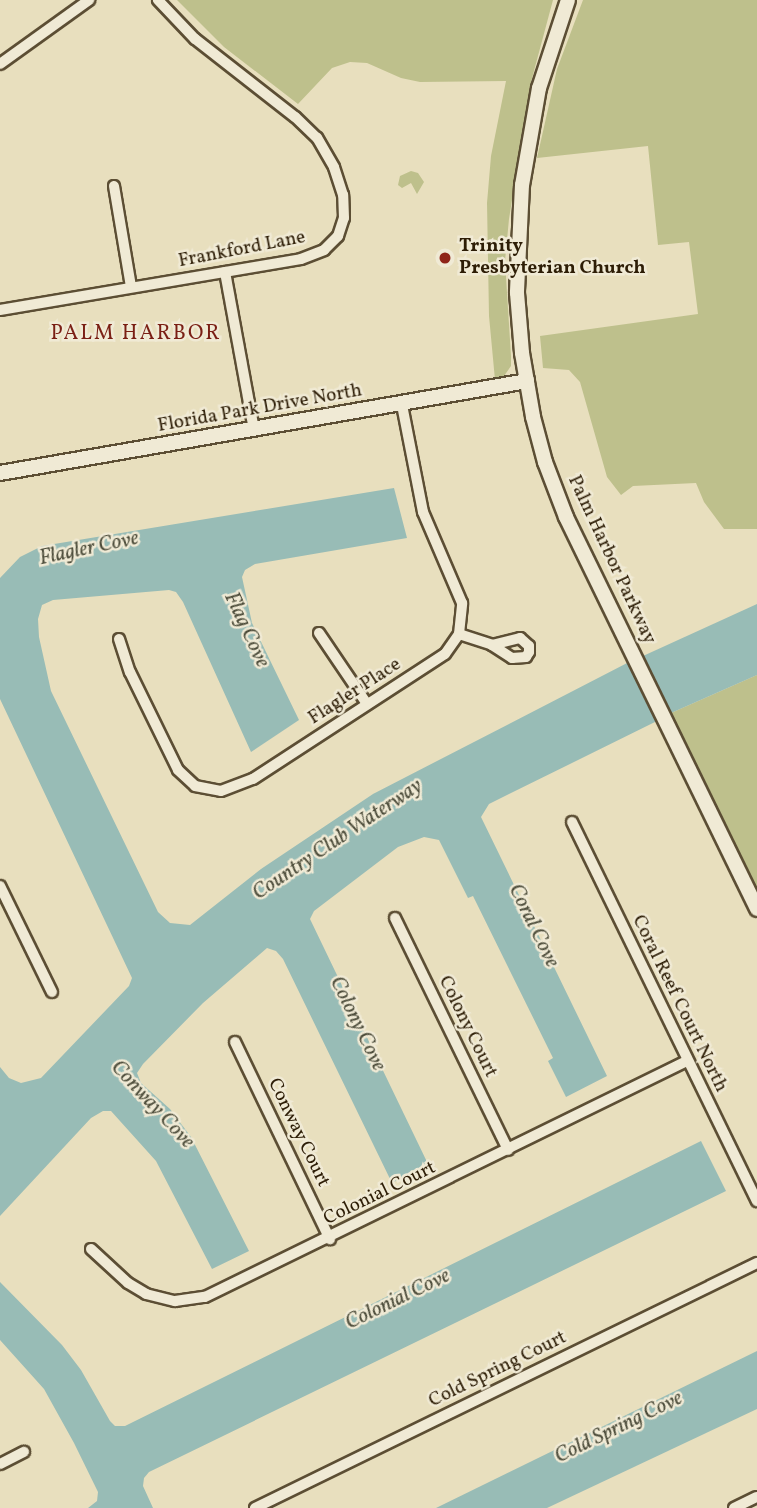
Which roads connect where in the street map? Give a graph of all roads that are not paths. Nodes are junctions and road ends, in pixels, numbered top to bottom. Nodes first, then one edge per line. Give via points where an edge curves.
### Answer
1 (89, 0) edge
2 (158, 0) edge
3 (568, 0) edge
4 (0, 64) edge
5 (114, 186) dead end
6 (225, 272) junction
7 (131, 288) junction
8 (0, 310) edge
9 (527, 381) junction
10 (402, 405) junction
11 (254, 430) junction
12 (0, 473) edge
13 (319, 633) dead end
14 (459, 634) junction
15 (119, 639) dead end
16 (492, 645) dead end
17 (367, 704) junction
18 (572, 822) dead end
19 (0, 886) edge
20 (757, 909) edge
21 (395, 918) dead end
22 (52, 992) dead end
23 (235, 1042) dead end
24 (687, 1061) junction
25 (508, 1150) junction
26 (752, 1180) edge
27 (757, 1201) edge
28 (331, 1239) junction
29 (90, 1249) dead end
30 (757, 1263) edge
31 (24, 1452) dead end
32 (0, 1464) edge
33 (757, 1497) edge
34 (255, 1508) edge
35 (734, 1508) edge

1 - 4 street
2 - 6 street, Frankford Lane via 195,39 311,131 326,151 341,188 343,224 329,247 301,259
3 - 9 street, Palm Harbor Parkway via 539,88 522,185 517,293
5 - 7 street
6 - 7 street, Frankford Lane
6 - 11 street
7 - 8 street, Frankford Lane
9 - 10 street, Florida Park Drive North
9 - 20 street, Palm Harbor Parkway via 555,491
10 - 11 street, Florida Park Drive North
10 - 14 street via 423,512 461,598
11 - 12 street, Florida Park Drive North
13 - 17 street
14 - 16 street
14 - 17 street, Flagler Place via 445,654
15 - 17 street, Flagler Place via 173,762 183,776 203,789 229,790 245,784
18 - 24 street, Coral Reef Court North
19 - 22 street
21 - 25 street, Colony Court
23 - 28 street, Conway Court
24 - 25 street, Colonial Court
24 - 26 street, Coral Reef Court North
25 - 28 street, Colonial Court
26 - 27 street, Coral Reef Court North
28 - 29 street, Colonial Court via 223,1291 189,1301 146,1294
30 - 34 street, Cold Spring Court
31 - 32 street
33 - 35 street

